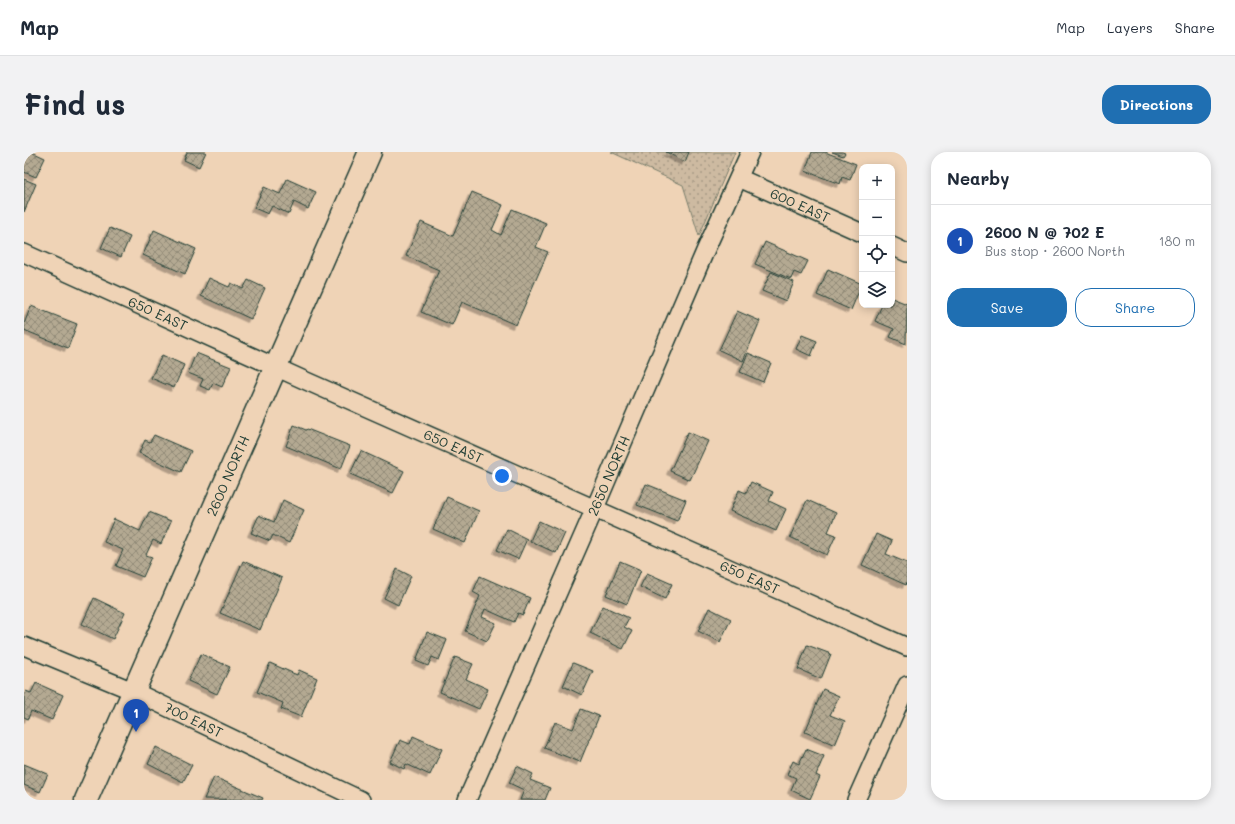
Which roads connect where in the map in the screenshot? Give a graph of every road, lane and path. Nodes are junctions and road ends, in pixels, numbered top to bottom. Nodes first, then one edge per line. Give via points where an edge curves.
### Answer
1 (370, 152) edge
2 (750, 152) edge
3 (739, 178) junction
4 (859, 232) edge
5 (895, 247) edge
6 (24, 253) edge
7 (907, 253) edge
8 (276, 367) junction
9 (595, 508) junction
10 (24, 646) edge
11 (907, 647) edge
12 (907, 685) edge
13 (133, 691) junction
14 (86, 800) edge
15 (361, 800) edge
16 (467, 800) edge
17 (856, 800) edge

1 - 8 main road, 2600 NORTH
2 - 3 street, 2650 NORTH
3 - 4 street, 600 EAST
3 - 9 street, 2650 NORTH
5 - 7 street
6 - 8 street, 650 EAST
8 - 9 street, 650 EAST
8 - 13 main road, 2600 NORTH
9 - 11 street, 650 EAST
9 - 16 street, 2650 NORTH
10 - 13 street, 700 EAST
12 - 17 street
13 - 14 main road, 2600 NORTH
13 - 15 street, 700 EAST

